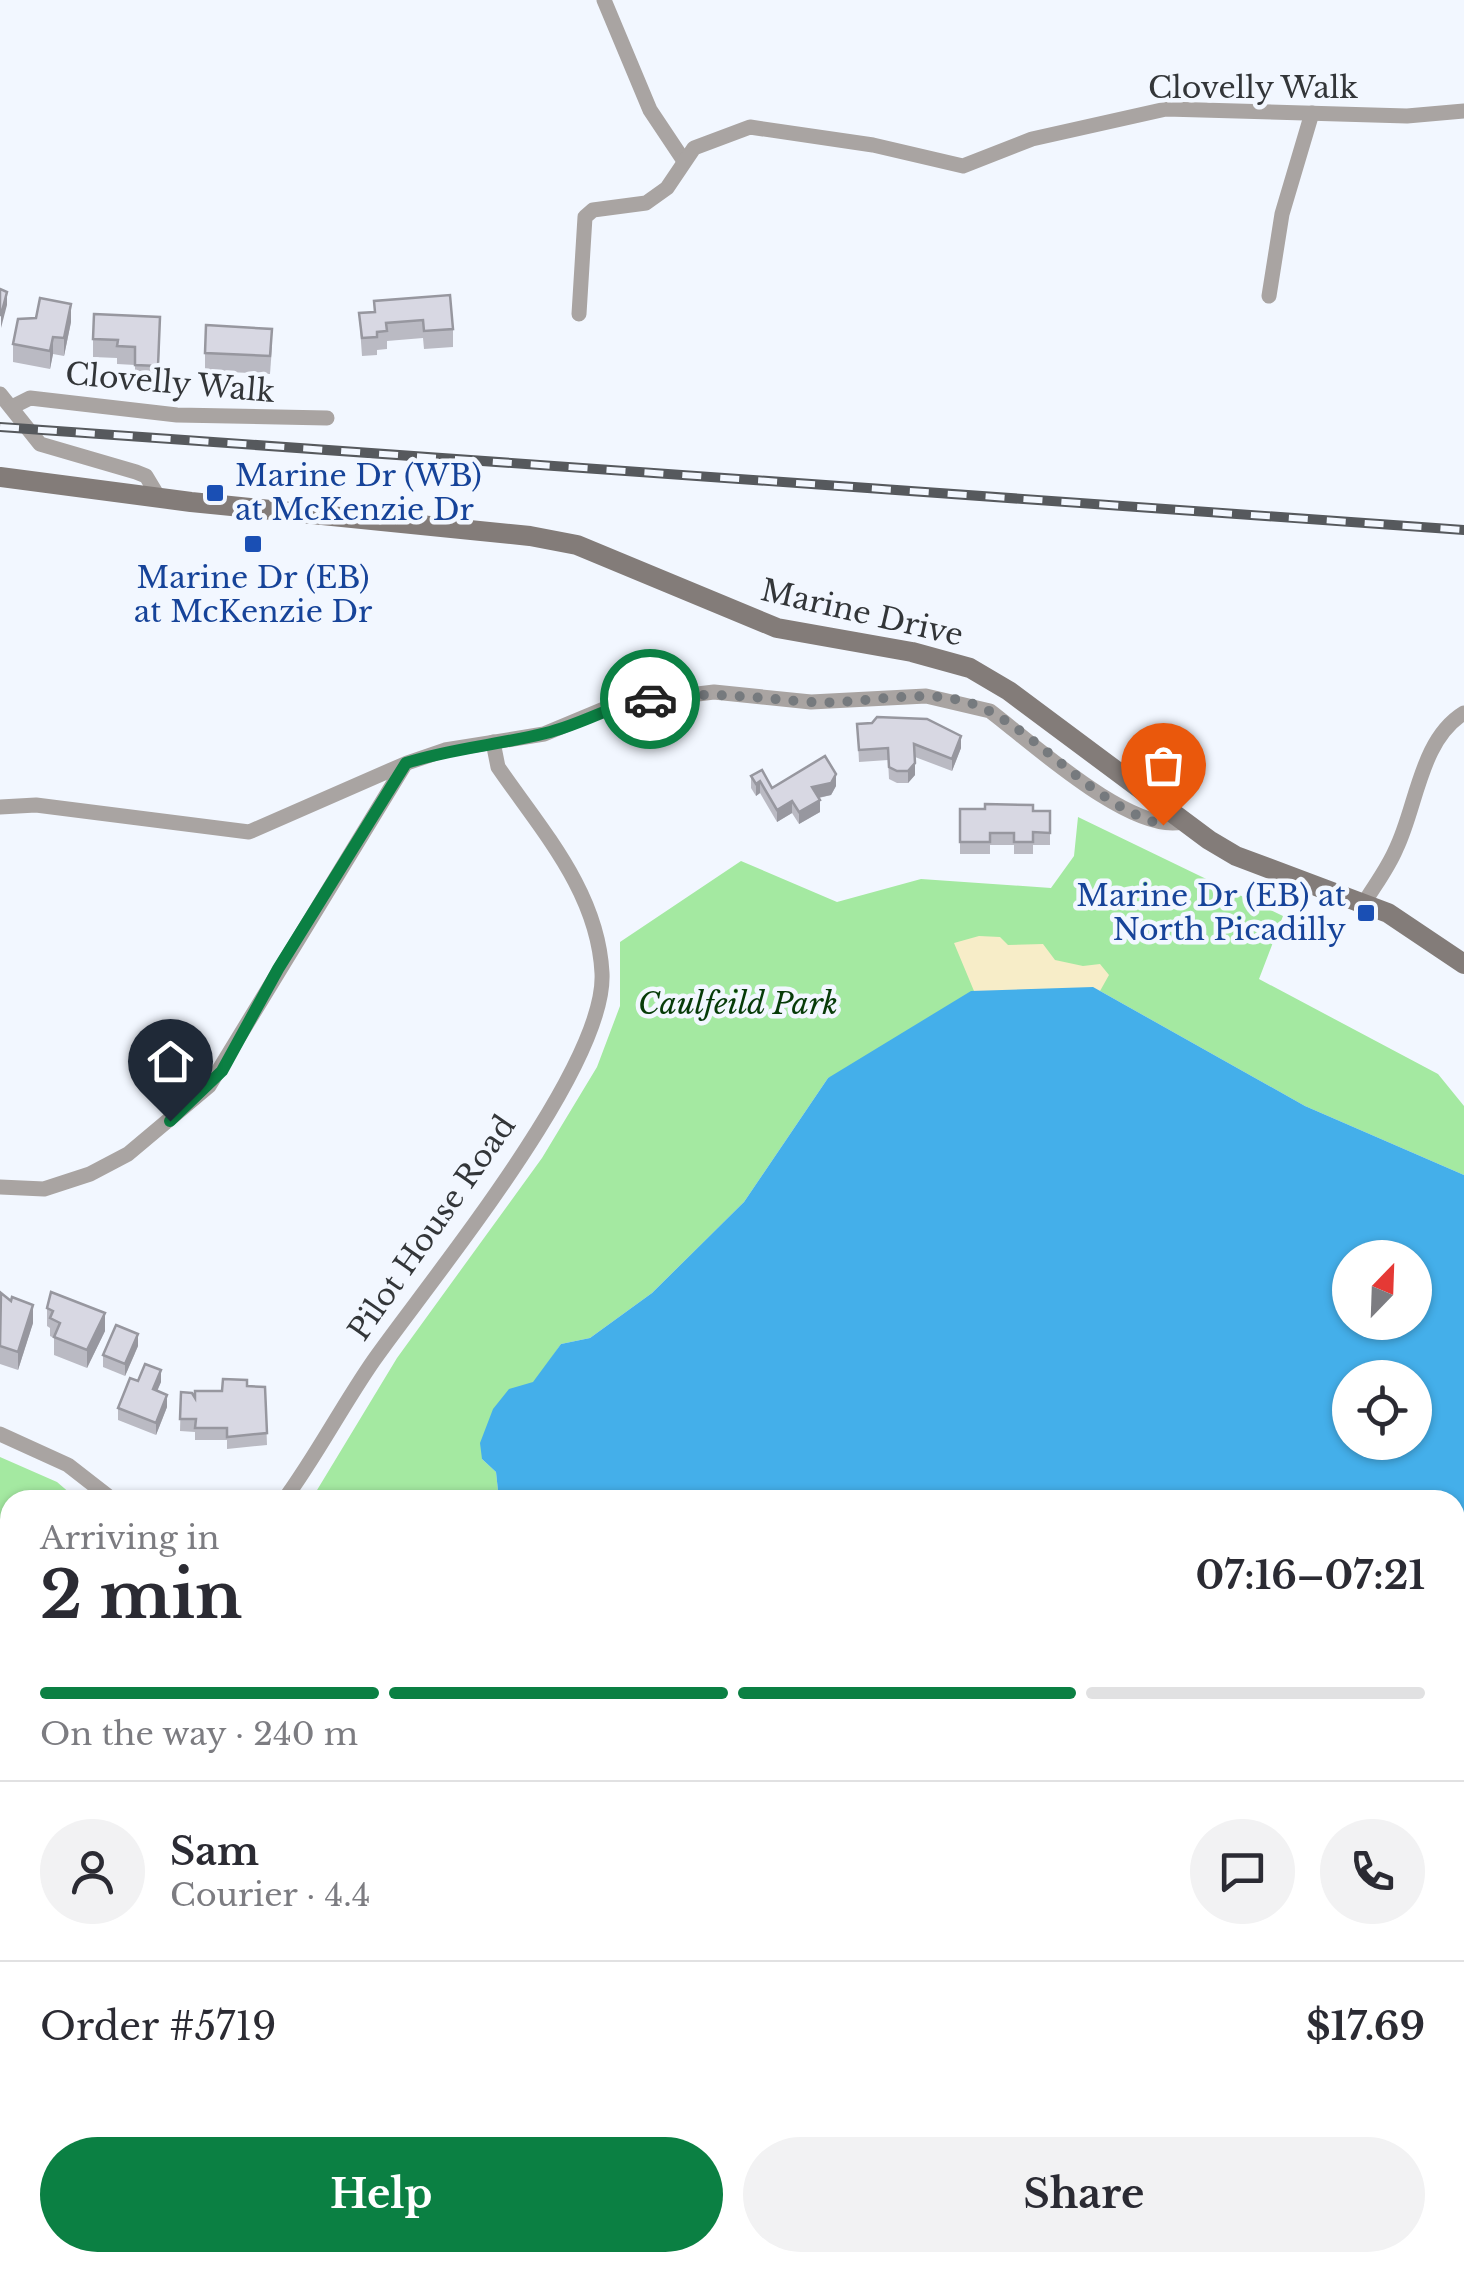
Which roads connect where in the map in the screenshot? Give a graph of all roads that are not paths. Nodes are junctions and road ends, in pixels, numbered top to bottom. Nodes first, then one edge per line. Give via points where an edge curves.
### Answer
1 (604, 0) edge
2 (1464, 111) edge
3 (1312, 113) junction
4 (684, 161) junction
5 (1270, 296) dead end
6 (580, 314) dead end
7 (0, 394) edge
8 (12, 407) junction
9 (327, 418) dead end
10 (0, 477) edge
11 (158, 496) junction
12 (1464, 713) edge
13 (493, 742) junction
14 (406, 763) junction
15 (0, 808) edge
16 (1182, 822) junction
17 (1364, 903) junction
18 (1464, 964) edge
19 (0, 1187) edge
20 (0, 1434) edge
21 (100, 1490) edge
22 (291, 1490) edge

1 - 4 street via 650,110
2 - 3 street, Clovelly Walk
3 - 4 street, Clovelly Walk via 1166,109 1032,139 963,166 750,126 713,137
3 - 5 street via 1282,214
4 - 6 street, Clovelly Walk via 646,203 585,217
7 - 8 street
8 - 9 street, Clovelly Walk via 30,398 224,418
8 - 11 street via 40,444 146,476
10 - 11 main road, Marine Drive
11 - 16 main road, Marine Drive via 578,545 777,628 956,662 1009,691
12 - 17 street via 1434,746 1397,849
13 - 14 street
13 - 16 street via 544,734 616,704 658,698 729,692 811,702 942,698 990,712 1142,817 1163,825
13 - 22 street, Pilot House Road via 498,767 587,901 602,977 599,1012 552,1102 469,1232 370,1366
14 - 15 street via 249,832 36,805
14 - 19 street via 209,1086 128,1154 90,1174 44,1189
16 - 17 main road, Marine Drive via 1236,856
17 - 18 main road, Marine Drive
20 - 21 street via 68,1465

